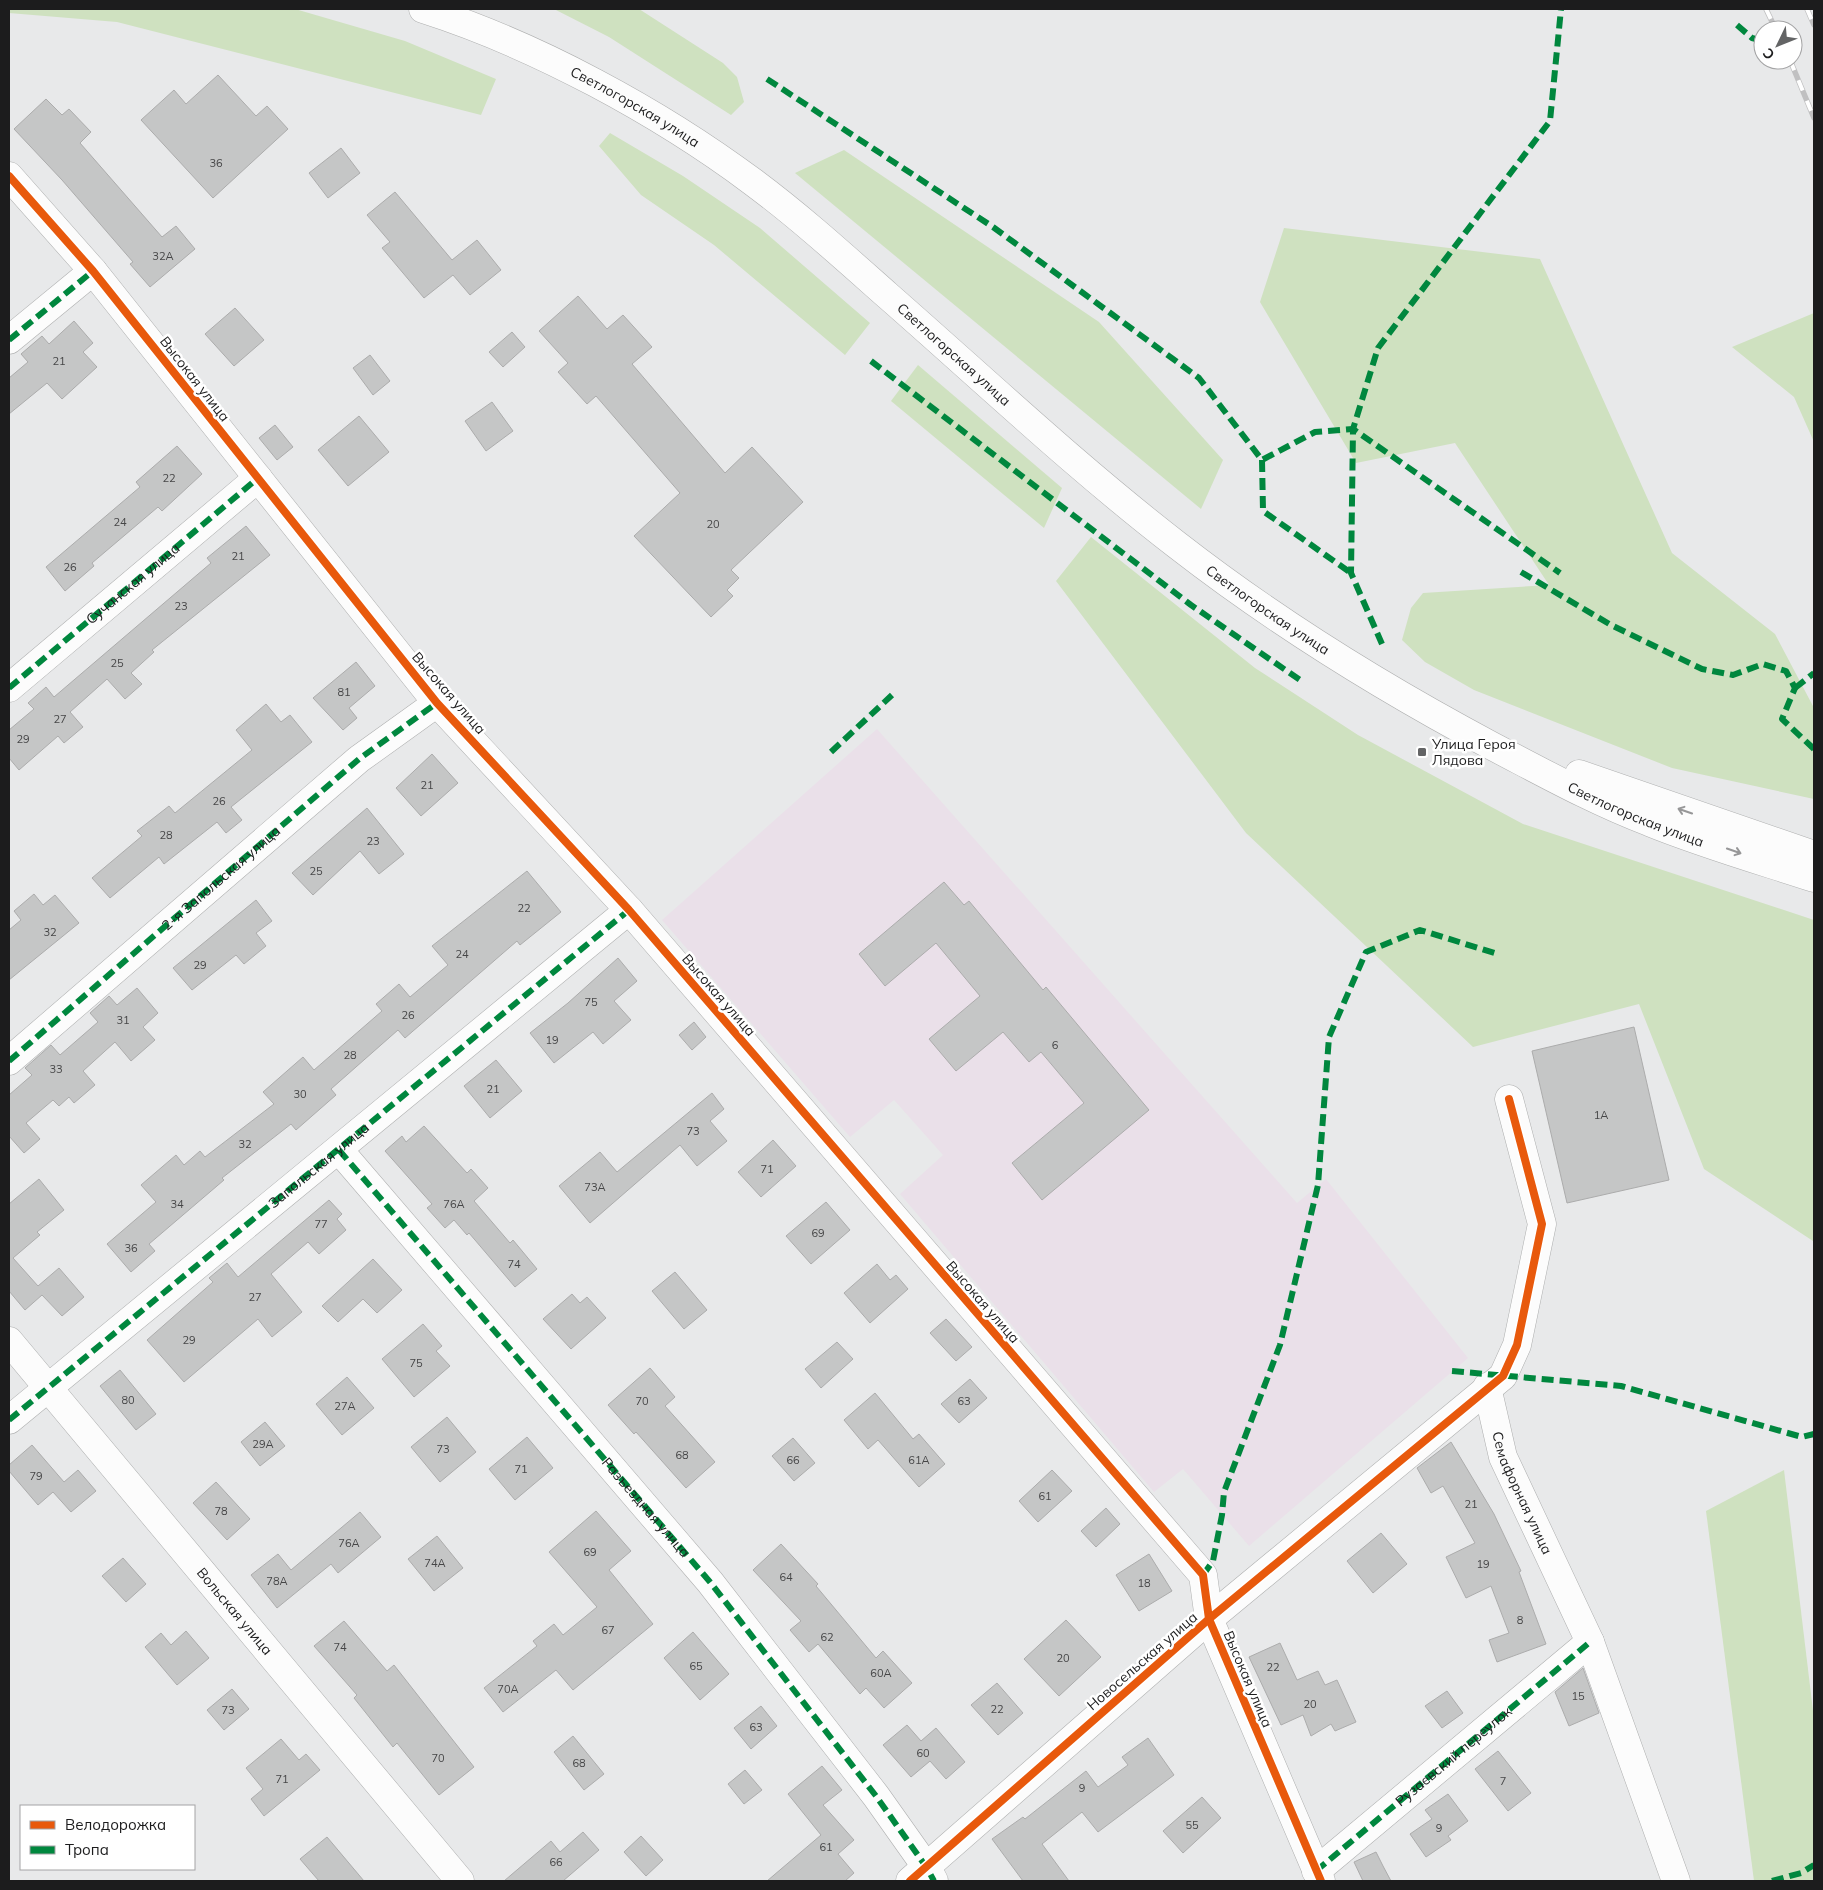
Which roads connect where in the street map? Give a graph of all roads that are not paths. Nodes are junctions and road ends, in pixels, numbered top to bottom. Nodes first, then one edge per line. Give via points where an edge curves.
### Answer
1 (423, 9) edge
2 (9, 176) edge
3 (93, 271) junction
4 (9, 340) edge
5 (258, 478) junction
6 (9, 688) edge
7 (438, 703) junction
8 (1466, 732) junction
9 (1814, 855) edge
10 (1814, 878) edge
11 (629, 910) junction
12 (9, 1061) edge
13 (1509, 1099) dead end
14 (339, 1150) junction
15 (9, 1341) edge
16 (47, 1387) junction
17 (1487, 1387) junction
18 (9, 1420) edge
19 (1209, 1619) junction
20 (1590, 1642) junction
21 (1318, 1876) edge
22 (924, 1877) edge
23 (460, 1881) edge
24 (1676, 1881) edge

1 - 8 street, Светлогорская улица via 450,17 537,55 604,88 694,141 754,183 835,249 1173,542 1303,637
2 - 3 street, Высокая улица
3 - 4 street
3 - 5 street, Высокая улица
5 - 6 street, Сучанская улица
5 - 7 street, Высокая улица
7 - 11 street, Высокая улица
7 - 12 street, 2-я Запольская улица via 359,759
9 -> 8 street, Светлогорская улица
8 -> 10 street, Светлогорская улица via 1587,796 1652,824
11 - 14 street, Запольская улица
11 - 19 street, Высокая улица via 1203,1575
13 - 17 street via 1542,1224 1517,1345 1502,1376
14 - 16 street, Запольская улица
14 - 22 street, Разъездная улица via 710,1582 876,1796
15 - 16 street, Вольская улица
16 - 18 street, Запольская улица
16 - 23 street, Вольская улица
17 - 19 street, Новосельская улица
17 - 20 street, Семафорная улица via 1502,1457
19 - 21 street, Высокая улица
19 - 22 street, Новосельская улица
20 - 21 street, Рузаевский переулок
20 - 24 street, Семафорная улица

